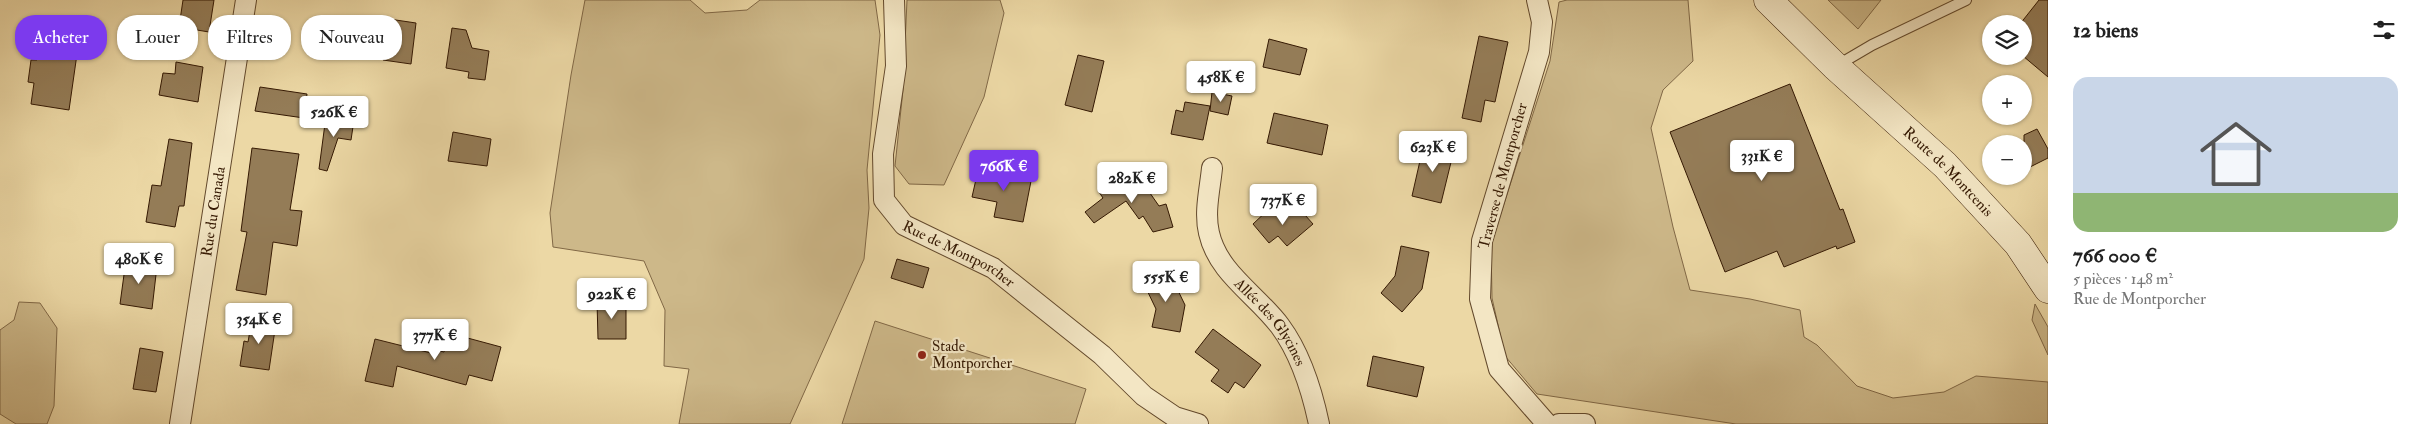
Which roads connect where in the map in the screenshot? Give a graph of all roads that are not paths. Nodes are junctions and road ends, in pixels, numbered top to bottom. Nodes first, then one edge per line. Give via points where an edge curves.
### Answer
1 (246, 0) edge
2 (894, 0) edge
3 (1537, 0) edge
4 (1768, 0) edge
5 (1966, 0) edge
6 (1835, 66) junction
7 (1212, 168) dead end
8 (2048, 289) edge
9 (180, 424) edge
10 (1198, 424) edge
11 (1319, 424) edge
12 (1547, 424) edge
13 (1559, 424) edge
14 (1585, 424) edge

1 - 9 street, Rue du Canada
2 - 10 street, Rue de Montporcher via 896,66 883,154 884,200 904,225 994,268 1102,355 1144,396 1175,417
3 - 12 street, Traverse de Montporcher via 1542,22 1539,52 1482,241 1480,299 1499,368
4 - 6 main road, Route de Montcenis
5 - 6 lane
6 - 8 main road, Route de Montcenis via 1945,165 2018,244
7 - 11 street, Allée des Glycines via 1207,214 1214,249 1226,268 1279,325 1306,376
13 - 14 street

